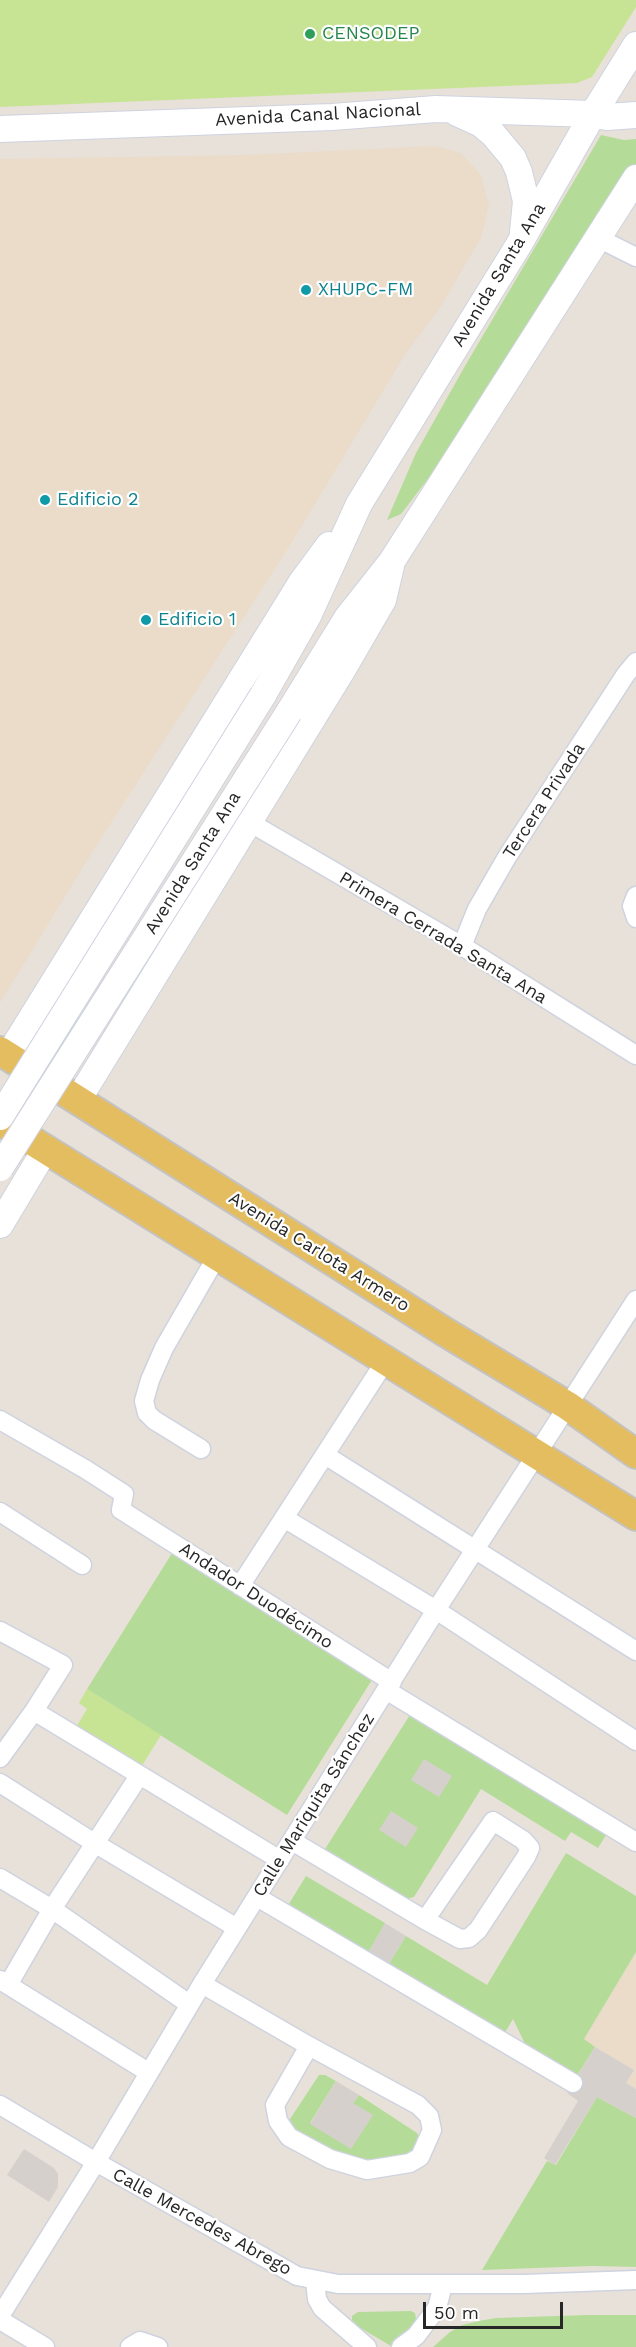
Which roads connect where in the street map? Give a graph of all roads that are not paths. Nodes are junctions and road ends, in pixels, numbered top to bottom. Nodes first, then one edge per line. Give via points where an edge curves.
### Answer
1 (636, 45) edge
2 (436, 108) junction
3 (593, 114) junction
4 (636, 115) edge
5 (0, 129) edge
6 (636, 178) edge
7 (598, 238) junction
8 (518, 246) junction
9 (636, 258) edge
10 (359, 504) junction
11 (392, 561) junction
12 (636, 662) edge
13 (249, 822) junction
14 (636, 896) edge
15 (636, 918) edge
16 (92, 923) junction
17 (462, 946) junction
18 (163, 965) junction
19 (4, 1054) edge
20 (636, 1055) edge
21 (78, 1100) junction
22 (0, 1119) edge
23 (45, 1150) junction
24 (0, 1168) edge
25 (0, 1197) edge
26 (0, 1221) edge
27 (0, 1225) edge
28 (217, 1256) junction
29 (636, 1300) edge
30 (386, 1360) junction
31 (568, 1406) junction
32 (0, 1420) edge
33 (201, 1449) dead end
34 (636, 1454) edge
35 (325, 1455) junction
36 (537, 1455) junction
37 (0, 1512) edge
38 (636, 1516) edge
39 (284, 1518) junction
40 (475, 1550) junction
41 (82, 1565) dead end
42 (240, 1586) junction
43 (436, 1610) junction
44 (0, 1631) edge
45 (636, 1651) edge
46 (389, 1686) junction
47 (34, 1711) junction
48 (636, 1741) edge
49 (3, 1750) edge
50 (139, 1776) junction
51 (0, 1783) edge
52 (292, 1841) junction
53 (636, 1842) edge
54 (96, 1844) junction
55 (280, 1860) junction
56 (0, 1878) edge
57 (257, 1897) junction
58 (52, 1909) junction
59 (425, 1920) junction
60 (237, 1928) junction
61 (4, 1982) edge
62 (202, 1984) junction
63 (189, 2004) junction
64 (309, 2046) junction
65 (148, 2072) junction
66 (573, 2083) dead end
67 (0, 2105) edge
68 (96, 2162) junction
69 (315, 2280) junction
70 (636, 2280) edge
71 (443, 2285) junction
72 (0, 2318) edge
73 (45, 2347) edge
74 (130, 2347) edge
75 (158, 2347) edge
76 (367, 2347) edge
77 (401, 2347) edge

1 - 3 main road, Avenida Santa Ana
2 - 3 main road, Avenida Canal Nacional
2 - 5 main road, Avenida Canal Nacional via 332,117
2 - 8 main road via 481,124 513,158 526,201
3 - 4 main road, Avenida Canal Nacional
3 - 8 main road, Avenida Santa Ana
6 - 7 main road, Avenida Santa Ana
7 - 9 street
7 - 11 main road, Avenida Santa Ana
8 - 10 main road, Avenida Santa Ana
10 - 16 main road, Avenida Santa Ana via 301,583
10 - 22 main road, Avenida Santa Ana, bridge via 308,616 263,694
11 - 13 main road, Avenida Santa Ana via 383,600
11 - 24 main road, Avenida Santa Ana, bridge via 347,618
12 - 17 street, Tercera Privada via 507,857 477,909
13 - 17 street, Primera Cerrada Santa Ana
13 - 18 main road, Avenida Santa Ana
14 - 15 street via 632,906
16 - 18 main road via 88,932 89,951 104,974 131,983 149,978
16 - 19 main road, Avenida Santa Ana
17 - 20 street, Primera Cerrada Santa Ana
18 - 21 main road, Avenida Santa Ana
19 - 21 main road, Avenida Carlota Armero
21 - 31 main road, Avenida Carlota Armero
22 - 23 main road
23 - 27 main road
23 - 28 main road
25 - 26 main road
28 - 30 main road
28 - 33 street via 164,1348 144,1401 154,1420
29 - 31 street, Calle Mariquita Sánchez
30 - 35 street
30 - 36 main road
31 - 34 main road, Avenida Carlota Armero
31 - 36 street, Calle Mariquita Sánchez
32 - 42 street, Andador Duodécimo via 124,1494 121,1510
35 - 39 street
35 - 40 street
36 - 38 main road
36 - 40 street, Calle Mariquita Sánchez
37 - 41 street
39 - 42 street
39 - 43 street
40 - 43 street, Calle Mariquita Sánchez
40 - 45 street
42 - 46 street, Andador Duodécimo
43 - 46 street, Calle Mariquita Sánchez
43 - 48 street
44 - 47 street via 63,1665
46 - 52 street, Calle Mariquita Sánchez
46 - 53 street, Andador Duodécimo
47 - 49 street
47 - 50 street
50 - 54 street
50 - 55 street
51 - 54 street
52 - 55 street, Calle Mariquita Sánchez
52 - 59 street
54 - 58 street
54 - 60 street
55 - 57 street, Calle Mariquita Sánchez
56 - 58 street
57 - 60 street, Calle Mariquita Sánchez
57 - 66 street
58 - 61 street
58 - 63 street
59 - 59 street via 460,1939 469,1938 530,1848 493,1821
60 - 62 street, Calle Mariquita Sánchez
61 - 65 street
62 - 63 street, Calle Mariquita Sánchez
62 - 64 street
63 - 65 street, Calle Mariquita Sánchez
64 - 64 street via 418,2105 429,2116 432,2130 420,2157 410,2163 367,2170 330,2159 289,2137 278,2121 275,2105
65 - 68 street, Calle Mariquita Sánchez
67 - 68 street, Calle Mercedes Abrego
68 - 69 street, Calle Mercedes Abrego via 297,2276
68 - 72 street, Calle Mariquita Sánchez
69 - 71 street, Calle Mercedes Abrego via 338,2284
69 - 76 street via 316,2299 322,2308
70 - 71 street, Calle Mercedes Abrego
71 - 77 street via 437,2308 416,2336
72 - 73 street
74 - 75 street via 140,2341

